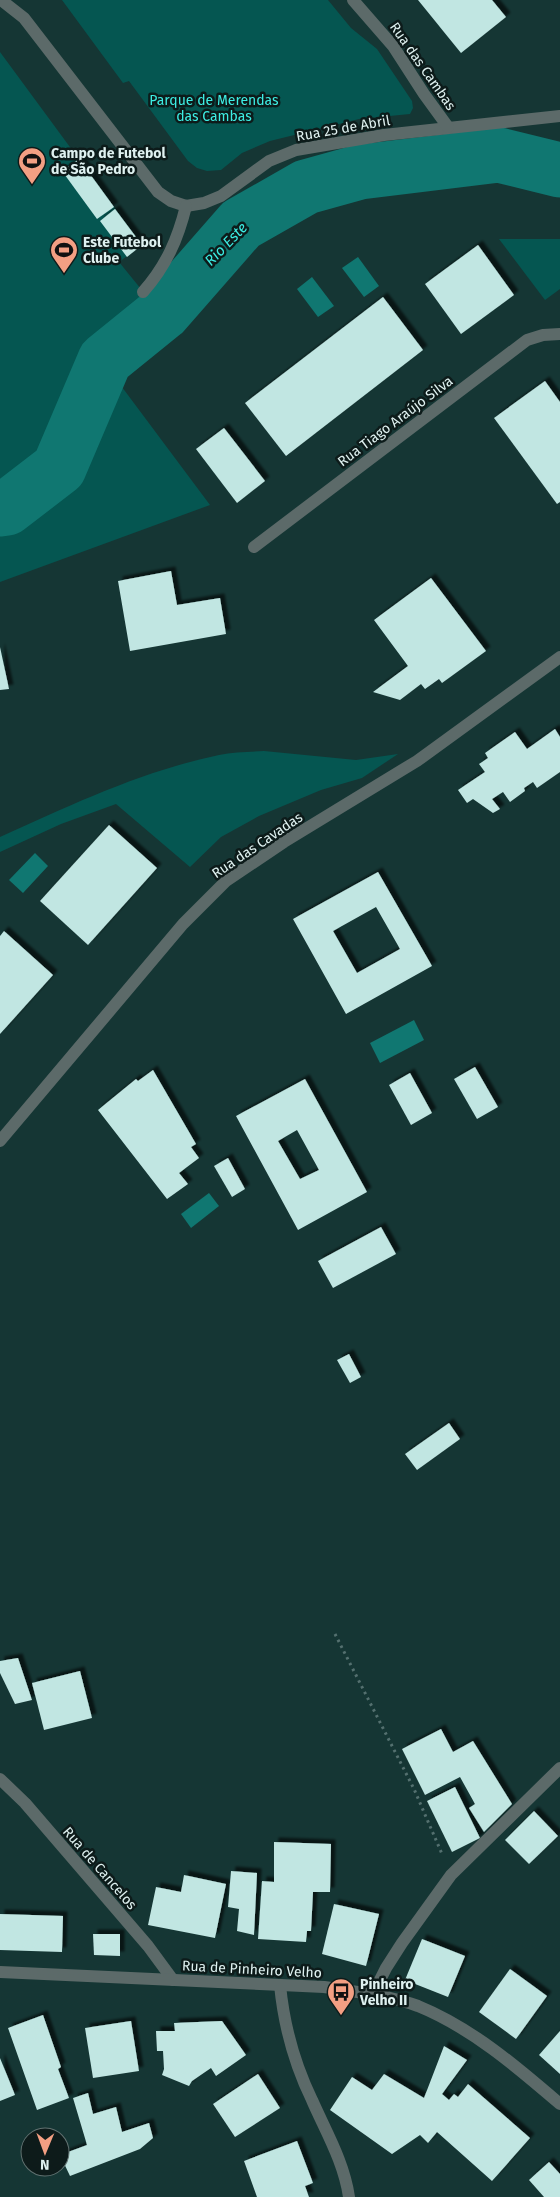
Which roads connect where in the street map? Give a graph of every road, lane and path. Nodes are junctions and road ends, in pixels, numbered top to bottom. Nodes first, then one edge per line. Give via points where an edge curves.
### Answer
1 (1, 0) edge
2 (353, 0) edge
3 (560, 116) edge
4 (448, 127) junction
5 (186, 206) junction
6 (143, 292) dead end
7 (560, 334) edge
8 (254, 547) dead end
9 (560, 657) edge
10 (1, 1140) edge
11 (335, 1634) dead end
12 (560, 1768) edge
13 (0, 1779) edge
14 (451, 1875) junction
15 (0, 1972) edge
16 (174, 1980) junction
17 (280, 1985) junction
18 (373, 1994) junction
19 (560, 2104) edge
20 (349, 2197) edge

1 - 5 street via 24,18 158,192
2 - 4 street, Rua das Cambas via 393,46
3 - 4 street, Rua 25 de Abril
4 - 5 street, Rua 25 de Abril via 296,150 269,161 221,196
5 - 6 street via 172,249
7 - 8 street, Rua Tiago Araújo Silva via 544,334 527,340
9 - 10 street, Rua das Cavadas via 417,761 226,881 183,924
11 - 14 path via 414,1789
12 - 14 street
13 - 16 street, Rua de Cancelos via 25,1803
14 - 18 street via 402,1943
15 - 16 street, Rua de Pinheiro Velho
16 - 17 street, Rua de Pinheiro Velho
17 - 18 street, Rua de Pinheiro Velho
17 - 20 street via 283,2019 292,2052 334,2146
18 - 19 street, Rua de Pinheiro Velho via 417,2006 456,2024 498,2053

